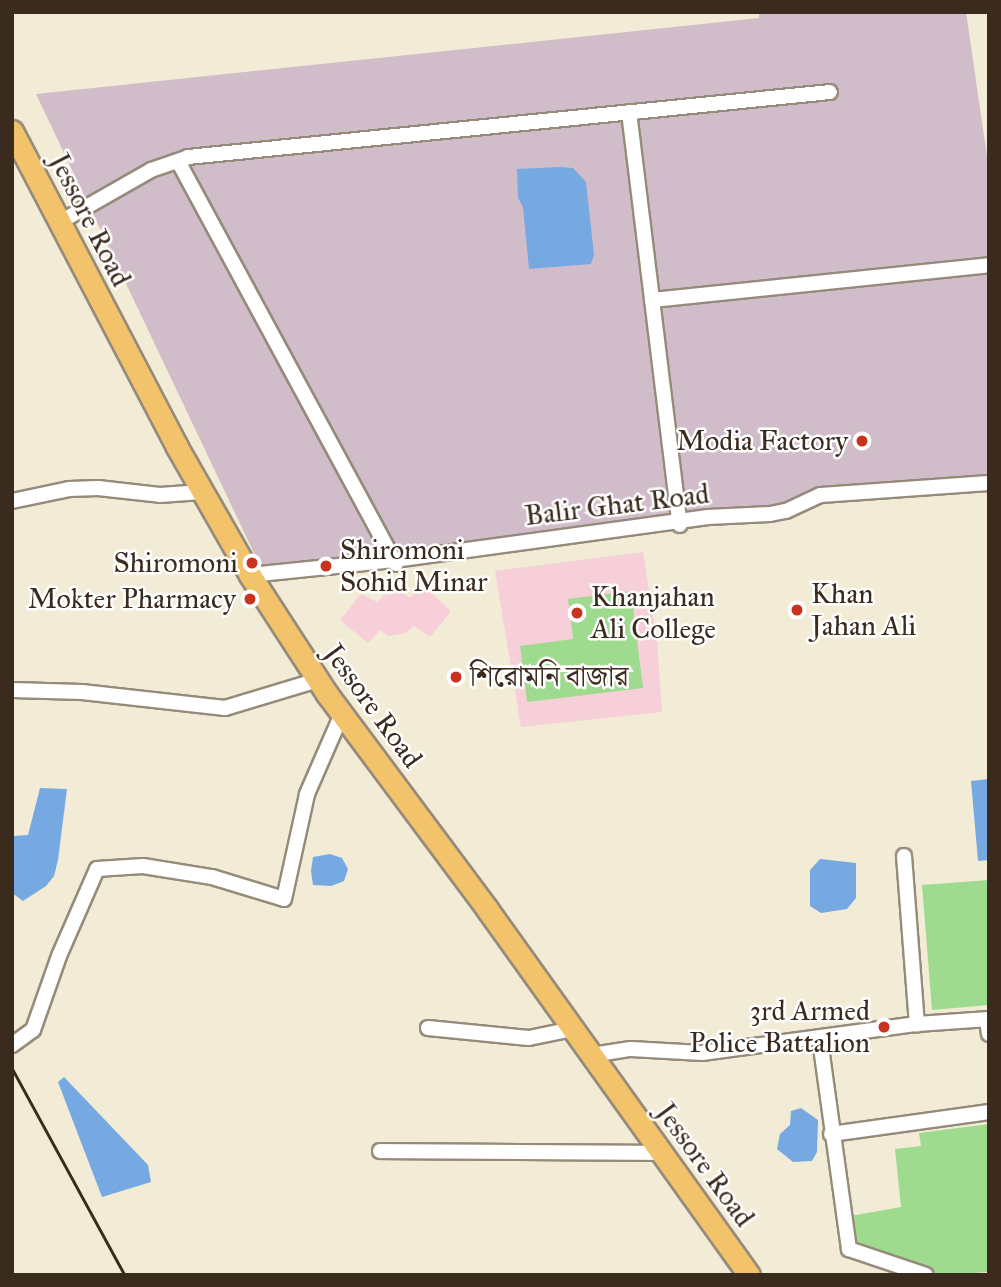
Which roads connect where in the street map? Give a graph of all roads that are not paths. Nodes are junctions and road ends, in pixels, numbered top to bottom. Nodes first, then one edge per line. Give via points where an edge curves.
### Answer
1 (830, 92) dead end
2 (629, 112) junction
3 (12, 131) edge
4 (178, 161) junction
5 (60, 222) junction
6 (989, 265) edge
7 (652, 300) junction
8 (989, 485) edge
9 (202, 492) junction
10 (12, 500) edge
11 (680, 523) junction
12 (395, 562) junction
13 (251, 576) junction
14 (318, 680) junction
15 (12, 690) edge
16 (342, 714) junction
17 (904, 856) dead end
18 (918, 1024) junction
19 (988, 1024) edge
20 (428, 1028) dead end
21 (573, 1029) junction
22 (820, 1040) junction
23 (12, 1045) edge
24 (592, 1055) junction
25 (989, 1112) edge
26 (831, 1134) junction
27 (380, 1151) dead end
28 (662, 1153) junction
29 (749, 1275) edge
30 (926, 1275) edge

1 - 2 street
2 - 4 street via 256,148
2 - 7 street
3 - 5 highway, Jessore Road
4 - 5 street via 151,170
4 - 12 street
5 - 9 highway, Jessore Road
6 - 7 street
7 - 11 street
8 - 11 street, Balir Ghat Road via 822,499 788,516
9 - 10 street via 160,495 88,488
9 - 13 highway, Jessore Road
11 - 12 street, Balir Ghat Road
12 - 13 street, Balir Ghat Road
13 - 14 highway, Jessore Road
14 - 15 street via 225,708 82,692
14 - 16 highway, Jessore Road
16 - 21 highway, Jessore Road
16 - 23 street via 307,794 284,899 212,877 143,866 97,869 33,1030
17 - 18 street
18 - 19 street
18 - 22 street
20 - 21 street via 529,1038
21 - 24 highway, Jessore Road
22 - 24 street via 702,1053 631,1049
22 - 26 street
24 - 28 highway, Jessore Road
25 - 26 street
26 - 30 street via 849,1249
27 - 28 street
28 - 29 highway, Jessore Road

